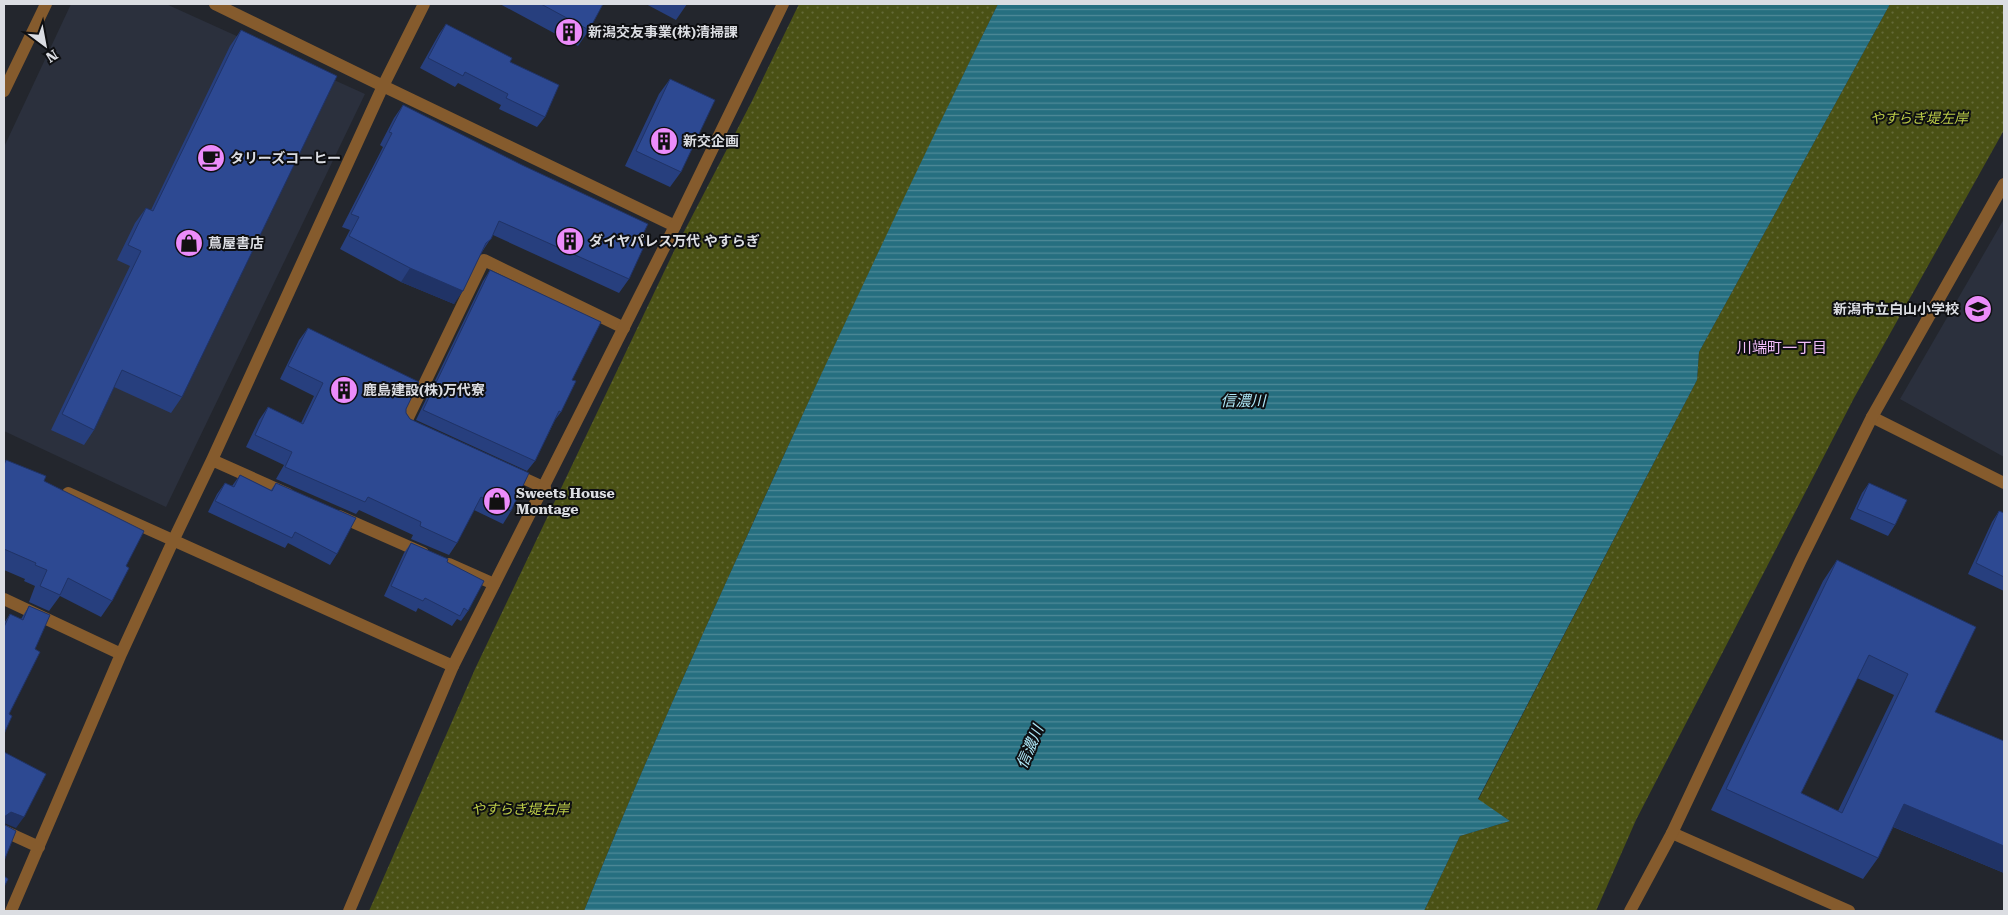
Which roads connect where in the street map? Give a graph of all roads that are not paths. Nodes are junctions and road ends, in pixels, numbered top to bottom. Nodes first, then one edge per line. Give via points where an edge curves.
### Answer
1 (46, 4) edge
2 (215, 4) edge
3 (424, 4) edge
4 (783, 4) edge
5 (383, 86) junction
6 (4, 91) edge
7 (2004, 184) edge
8 (675, 226) junction
9 (624, 328) junction
10 (1872, 418) junction
11 (422, 432) edge
12 (212, 460) junction
13 (501, 468) edge
14 (2004, 483) edge
15 (57, 488) edge
16 (544, 488) junction
17 (303, 500) edge
18 (330, 512) edge
19 (173, 541) junction
20 (494, 584) junction
21 (4, 599) edge
22 (121, 654) junction
23 (453, 666) junction
24 (4, 831) edge
25 (1672, 833) junction
26 (39, 847) junction
27 (11, 911) edge
28 (349, 911) edge
29 (1630, 911) edge
30 (1849, 911) edge

1 - 6 street
2 - 5 street
3 - 5 street
4 - 8 street
5 - 8 street
5 - 12 street
7 - 10 street
8 - 9 street
9 - 11 street via 484,260 405,424
9 - 16 street
10 - 14 street
10 - 25 street
12 - 17 street
12 - 19 street
13 - 16 street
15 - 19 street
16 - 20 street
18 - 20 street
19 - 22 street
19 - 23 street
20 - 23 street
21 - 22 street
22 - 26 street
23 - 28 street
24 - 26 street
25 - 29 street
25 - 30 street
26 - 27 street

